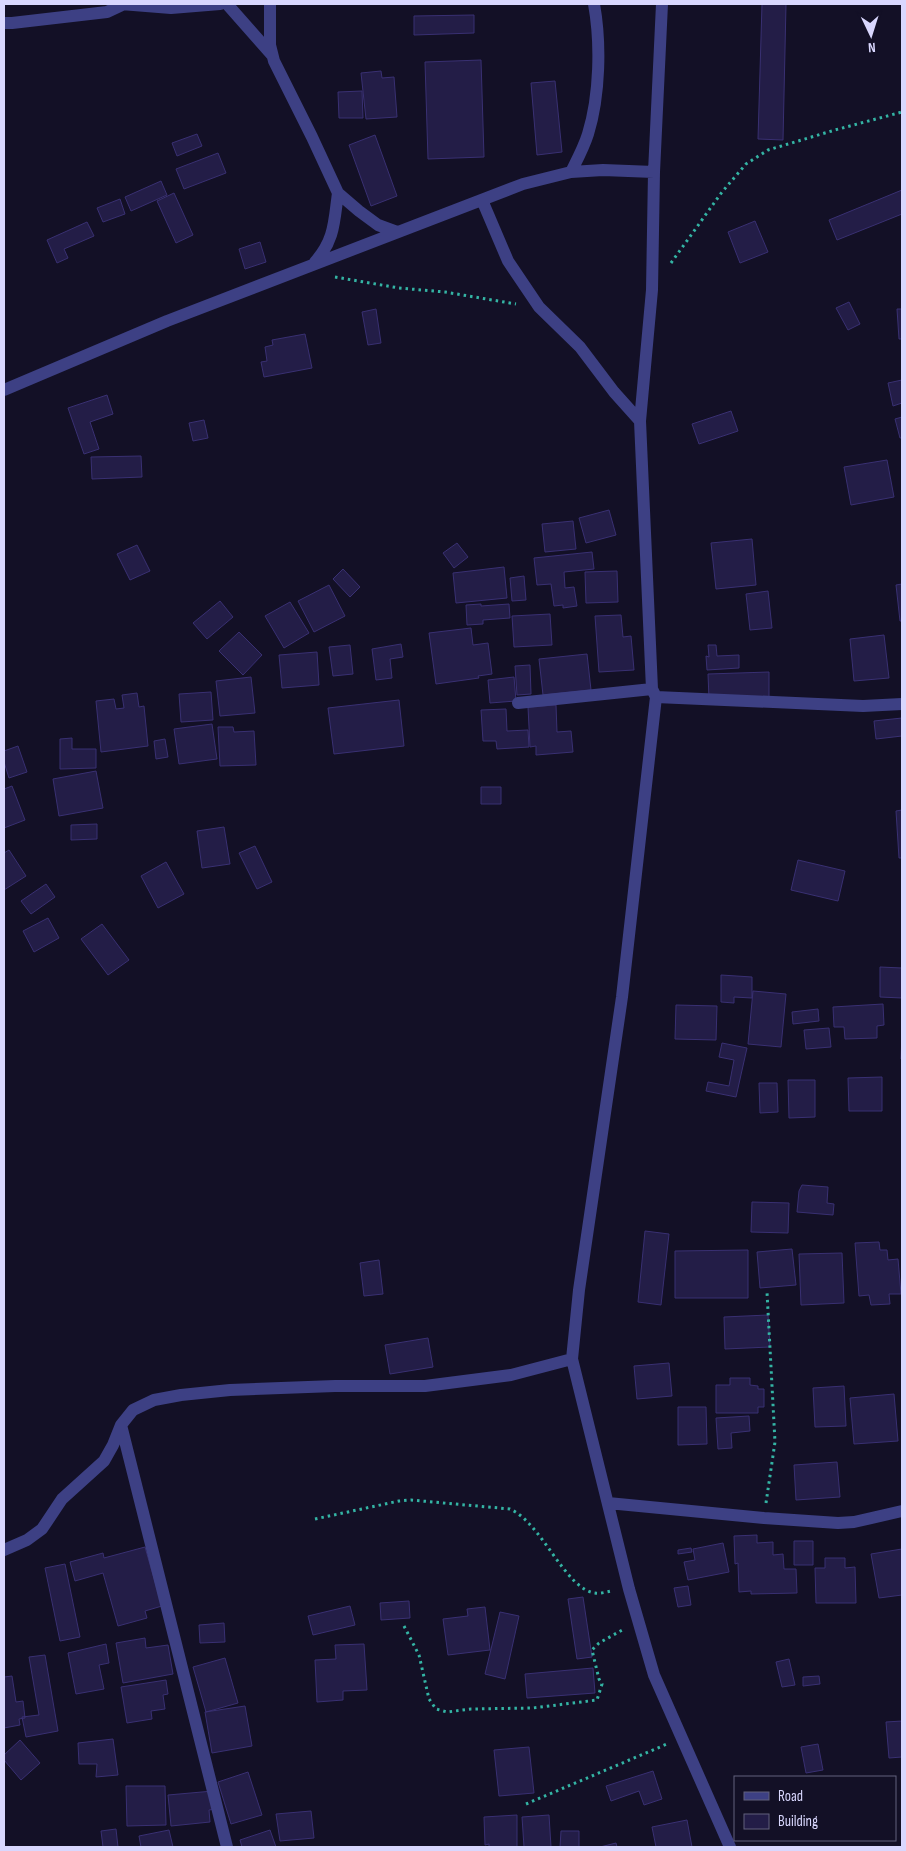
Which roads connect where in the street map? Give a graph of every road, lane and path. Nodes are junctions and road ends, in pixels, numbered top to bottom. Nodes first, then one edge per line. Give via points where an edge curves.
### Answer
1 (123, 4) edge
2 (220, 4) edge
3 (227, 4) edge
4 (270, 4) edge
5 (594, 4) edge
6 (662, 4) edge
7 (4, 23) edge
8 (272, 55) junction
9 (902, 112) edge
10 (571, 172) junction
11 (654, 172) junction
12 (338, 193) junction
13 (482, 200) junction
14 (397, 232) junction
15 (306, 267) junction
16 (652, 290) junction
17 (539, 307) junction
18 (4, 390) edge
19 (640, 421) junction
20 (654, 693) junction
21 (518, 704) dead end
22 (902, 704) edge
23 (767, 1292) dead end
24 (572, 1360) junction
25 (122, 1425) junction
26 (608, 1502) junction
27 (902, 1511) edge
28 (315, 1518) dead end
29 (764, 1518) junction
30 (4, 1550) edge
31 (629, 1589) junction
32 (638, 1622) junction
33 (404, 1626) dead end
34 (681, 1737) junction
35 (526, 1804) dead end
36 (227, 1847) edge
37 (730, 1847) edge

1 - 2 street via 171,8
1 - 7 street via 107,12
3 - 8 street
4 - 8 street
5 - 10 street via 598,26 595,98 588,134
6 - 11 street
8 - 12 street
9 - 16 path via 768,150 746,164
10 - 11 street
10 - 13 street via 523,184
11 - 16 street
12 - 14 street via 378,225
12 - 15 street via 333,232 325,251
13 - 14 street
13 - 17 street via 508,262
14 - 15 street
15 - 17 path via 352,280
15 - 18 street
16 - 19 street
17 - 19 street via 580,347
19 - 20 street
20 - 21 street
20 - 22 street via 854,706
20 - 24 street via 622,997 579,1290
23 - 29 path via 775,1442
24 - 25 street via 512,1375 425,1386 306,1387 181,1395 154,1400 133,1410
24 - 26 street
25 - 30 street via 104,1461 62,1499 42,1529
25 - 36 street
26 - 29 street
26 - 31 street
27 - 29 street via 854,1522
28 - 31 path via 410,1500 510,1509 530,1524 583,1588 596,1593
31 - 32 street
32 - 33 path via 592,1650 602,1684 597,1700 533,1708 447,1712 436,1709 428,1699 419,1655
32 - 34 street via 654,1675
34 - 35 path
34 - 37 street

